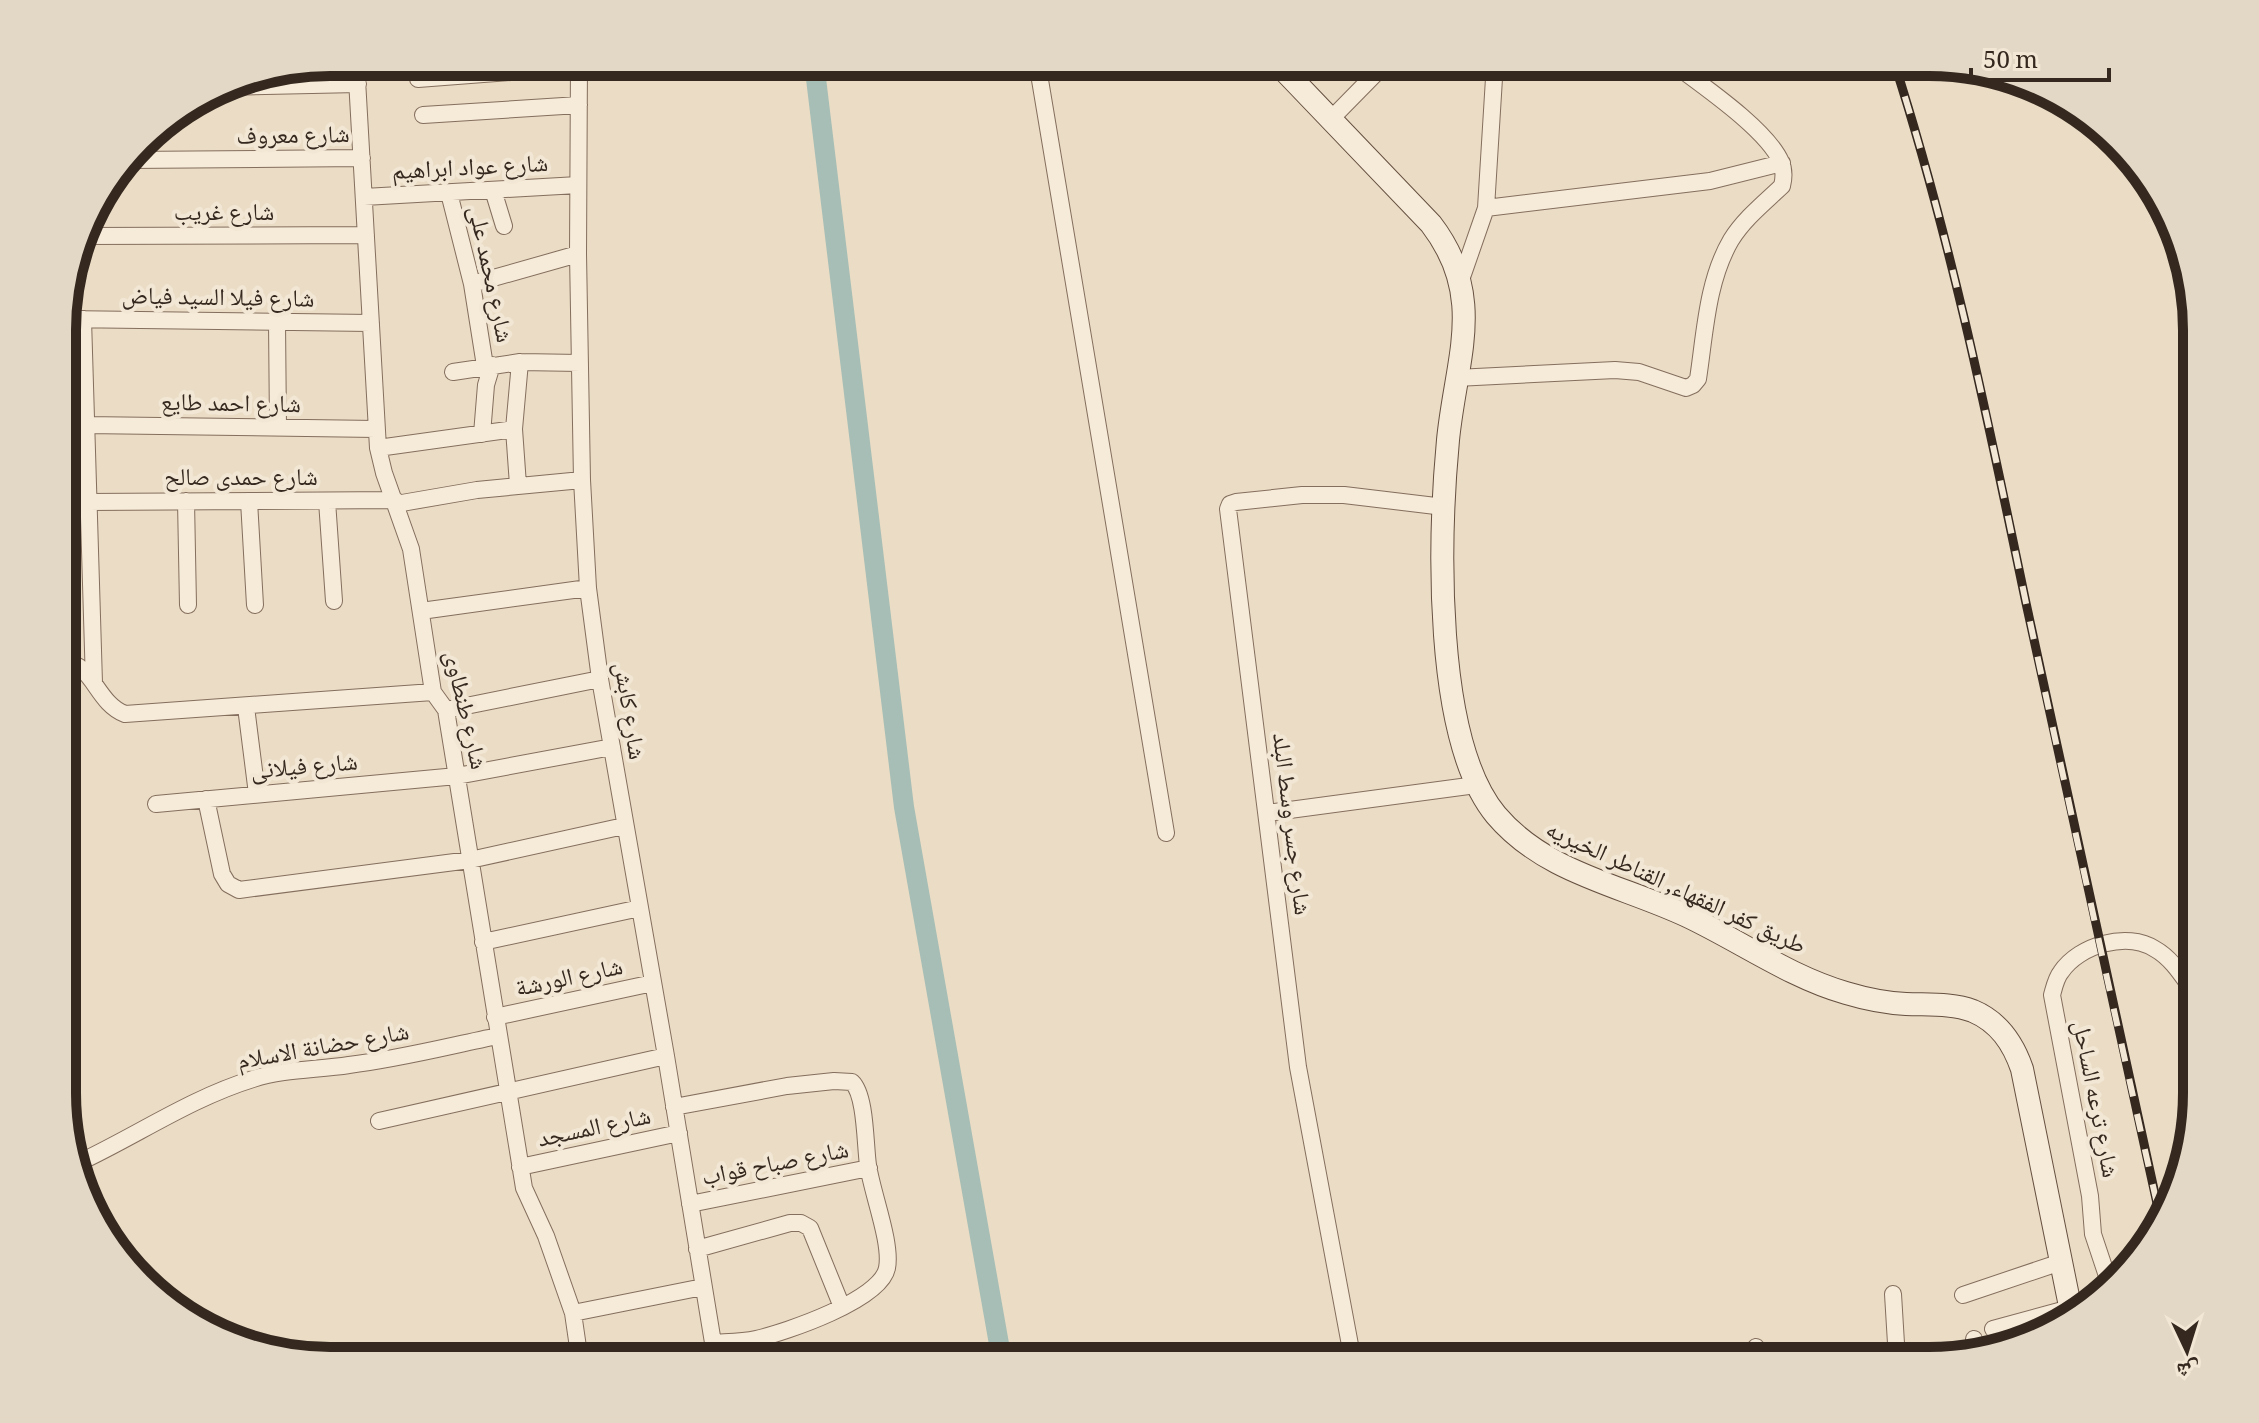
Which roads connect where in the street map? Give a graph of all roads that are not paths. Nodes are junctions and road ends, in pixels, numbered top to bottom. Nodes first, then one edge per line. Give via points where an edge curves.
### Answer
1 (357, 76) edge
2 (458, 76) edge
3 (579, 76) edge
4 (1039, 76) edge
5 (1290, 76) edge
6 (1373, 76) edge
7 (1494, 76) edge
8 (1689, 76) edge
9 (418, 79) dead end
10 (358, 84) junction
11 (259, 86) edge
12 (579, 105) junction
13 (423, 115) dead end
14 (1331, 119) junction
15 (362, 158) junction
16 (142, 160) edge
17 (1782, 163) junction
18 (578, 185) junction
19 (493, 190) junction
20 (449, 193) junction
21 (364, 197) junction
22 (1486, 208) junction
23 (504, 226) dead end
24 (366, 235) junction
25 (94, 236) edge
26 (578, 254) junction
27 (1461, 280) junction
28 (472, 284) junction
29 (77, 319) edge
30 (83, 319) junction
31 (277, 322) junction
32 (371, 323) junction
33 (520, 362) junction
34 (580, 363) junction
35 (489, 365) junction
36 (453, 372) dead end
37 (1456, 378) junction
38 (85, 425) junction
39 (278, 428) junction
40 (376, 429) junction
41 (514, 429) junction
42 (482, 434) junction
43 (378, 448) junction
44 (582, 480) junction
45 (518, 485) junction
46 (186, 501) junction
47 (249, 501) junction
48 (327, 501) junction
49 (87, 502) junction
50 (396, 502) junction
51 (1444, 507) junction
52 (588, 588) junction
53 (334, 601) dead end
54 (188, 605) dead end
55 (255, 605) dead end
56 (421, 611) junction
57 (76, 665) edge
58 (600, 679) junction
59 (94, 683) junction
60 (433, 692) junction
61 (246, 707) junction
62 (446, 710) junction
63 (612, 747) junction
64 (457, 776) junction
65 (1476, 785) junction
66 (257, 794) junction
67 (206, 799) junction
68 (156, 804) dead end
69 (1267, 813) junction
70 (624, 826) junction
71 (1166, 833) dead end
72 (470, 860) junction
73 (640, 908) junction
74 (483, 942) junction
75 (2182, 976) edge
76 (653, 983) junction
77 (495, 1017) junction
78 (498, 1036) junction
79 (666, 1056) junction
80 (507, 1092) junction
81 (674, 1107) junction
82 (379, 1121) dead end
83 (679, 1133) junction
84 (85, 1160) edge
85 (520, 1167) junction
86 (869, 1168) junction
87 (690, 1204) junction
88 (697, 1249) junction
89 (2061, 1262) junction
90 (2106, 1274) edge
91 (703, 1287) junction
92 (1893, 1294) dead end
93 (1963, 1295) dead end
94 (2069, 1304) edge
95 (842, 1307) junction
96 (573, 1313) junction
97 (2049, 1317) edge
98 (1993, 1329) dead end
99 (713, 1343) junction
100 (1350, 1346) edge
101 (1896, 1346) edge
102 (578, 1347) edge
103 (714, 1347) edge

1 - 10 street, شارع طنطاوى
2 - 9 street
3 - 12 street, شارع كابش
4 - 71 street
5 - 14 street, طريق كفر الفقهاء, القناطر الخيريه
6 - 14 street
7 - 22 street
8 - 17 street via 1748,123
10 - 11 street
10 - 15 street, شارع طنطاوى
12 - 13 street
12 - 18 street, شارع كابش
14 - 27 street, طريق كفر الفقهاء, القناطر الخيريه via 1431,224
15 - 16 street, شارع معروف
15 - 21 street, شارع طنطاوى
17 - 22 street via 1710,181
17 - 37 street via 1782,186 1750,216 1719,263 1693,385 1678,387 1639,372 1615,370
18 - 19 street, شارع عواد ابراهيم
18 - 26 street, شارع كابش
19 - 20 street, شارع عواد ابراهيم
19 - 23 street
20 - 21 street, شارع عواد ابراهيم
20 - 28 street, شارع محمد على
21 - 24 street, شارع طنطاوى
22 - 27 street
24 - 25 street, شارع غريب
24 - 32 street, شارع طنطاوى
26 - 28 street
26 - 34 street, شارع كابش
27 - 37 street, طريق كفر الفقهاء, القناطر الخيريه via 1465,325
28 - 35 street, شارع محمد على
29 - 30 street, شارع فيلا السيد فياض
30 - 31 street, شارع فيلا السيد فياض
30 - 38 street
31 - 32 street, شارع فيلا السيد فياض
31 - 39 street
32 - 40 street, شارع طنطاوى
33 - 34 street
33 - 35 street
33 - 41 street
34 - 44 street, شارع كابش
35 - 36 street
35 - 42 street, شارع محمد على
37 - 51 street, طريق كفر الفقهاء, القناطر الخيريه
38 - 39 street, شارع احمد طايع
38 - 49 street
39 - 40 street, شارع احمد طايع
40 - 43 street, شارع طنطاوى
41 - 42 street
41 - 45 street
42 - 43 street
43 - 50 street, شارع طنطاوى
44 - 45 street, شارع حمدى صالح
44 - 52 street, شارع كابش
45 - 50 street, شارع حمدى صالح
46 - 47 street, شارع حمدى صالح
46 - 49 street, شارع حمدى صالح
46 - 54 street
47 - 48 street, شارع حمدى صالح
47 - 55 street
48 - 50 street, شارع حمدى صالح
48 - 53 street
49 - 59 street
50 - 56 street, شارع طنطاوى via 411,549
51 - 65 street, طريق كفر الفقهاء, القناطر الخيريه via 1447,646 1462,751
51 - 69 street, شارع جسر وسط البلد via 1344,495 1230,504
52 - 56 street
52 - 58 street, شارع كابش
56 - 60 street, شارع طنطاوى
57 - 59 street
58 - 62 street
58 - 63 street, شارع كابش
59 - 61 street via 106,703 125,714
60 - 61 street
60 - 62 street, شارع طنطاوى
61 - 66 street
62 - 64 street, شارع طنطاوى
63 - 64 street, شارع فيلانى
63 - 70 street, شارع كابش
64 - 66 street, شارع فيلانى
64 - 72 street, شارع طنطاوى
65 - 69 street
65 - 89 street, طريق كفر الفقهاء, القناطر الخيريه via 1516,837 1571,871 1685,915 1819,984 1874,1000 1971,1010 1989,1019 2004,1033 2022,1069
66 - 67 street, شارع فيلانى
67 - 68 street, شارع فيلانى
67 - 72 street via 222,874 239,890
69 - 100 street, شارع جسر وسط البلد via 1298,1067
70 - 72 street
70 - 73 street, شارع كابش
72 - 74 street, شارع طنطاوى
73 - 74 street
73 - 76 street, شارع كابش
74 - 77 street, شارع طنطاوى
75 - 90 street, شارع ترعه الساحل via 2153,947 2116,940 2076,956 2060,973 2052,995 2093,1234
76 - 77 street, شارع الورشة
76 - 79 street, شارع كابش
77 - 78 street, شارع طنطاوى
78 - 80 street, شارع طنطاوى
78 - 84 street, شارع حضانة الاسلام via 395,1058 254,1078
79 - 80 street
79 - 81 street, شارع كابش
80 - 82 street
80 - 85 street, شارع طنطاوى
81 - 83 street, شارع كابش
81 - 86 street via 787,1086 852,1082 859,1093
83 - 85 street, شارع المسجد
83 - 87 street, شارع كابش
85 - 96 street, شارع طنطاوى
86 - 87 street, شارع صباح قواب
86 - 95 street via 887,1268 871,1292
87 - 88 street, شارع كابش
88 - 91 street, شارع كابش
88 - 95 street via 801,1223 810,1228
89 - 93 street
89 - 94 street, طريق كفر الفقهاء, القناطر الخيريه
91 - 96 street
91 - 99 street, شارع كابش
92 - 101 street
95 - 99 street via 755,1339
96 - 102 street, شارع طنطاوى
97 - 98 street
99 - 103 street, شارع كابش

